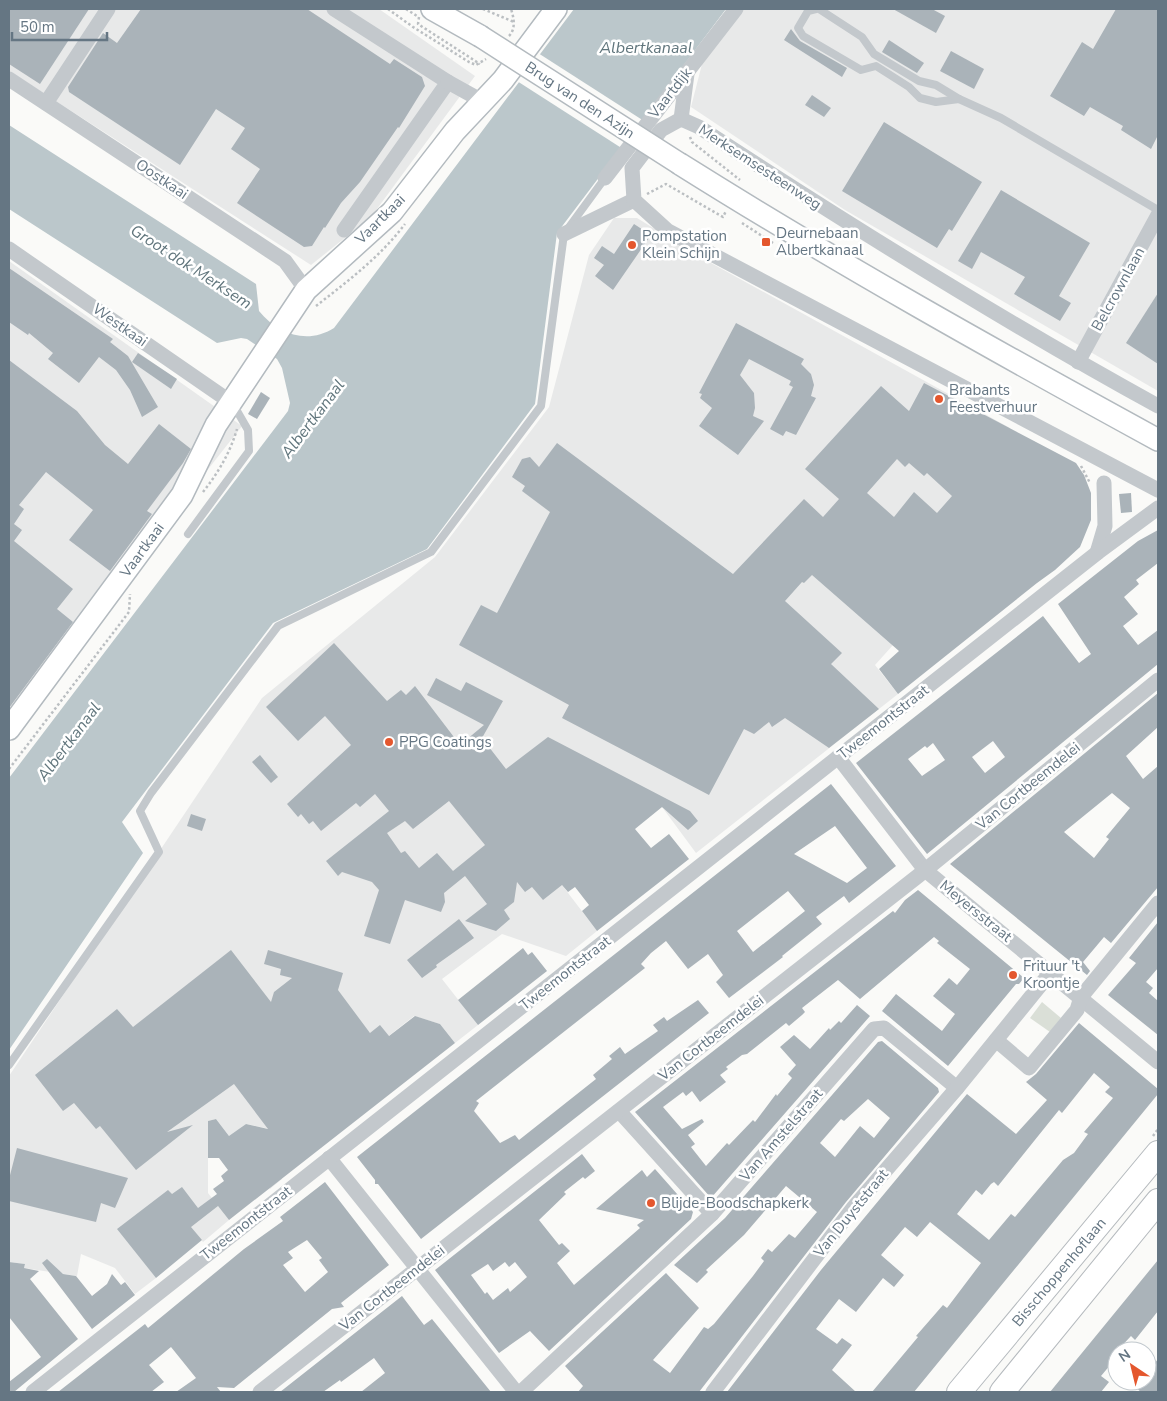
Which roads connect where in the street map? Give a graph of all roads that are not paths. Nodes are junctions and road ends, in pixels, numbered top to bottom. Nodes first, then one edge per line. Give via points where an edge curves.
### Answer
1 (108, 9) edge
2 (334, 9) edge
3 (736, 9) edge
4 (818, 9) edge
5 (545, 10) edge
6 (423, 16) edge
7 (687, 72) junction
8 (9, 78) edge
9 (448, 82) junction
10 (475, 97) junction
11 (959, 99) junction
12 (46, 102) junction
13 (681, 119) junction
14 (455, 131) junction
15 (605, 178) joint
16 (634, 200) junction
17 (1158, 210) edge
18 (1158, 216) edge
19 (344, 230) dead end
20 (564, 234) junction
21 (9, 248) edge
22 (306, 290) junction
23 (1078, 362) junction
24 (232, 402) junction
25 (1158, 406) edge
26 (1158, 440) edge
27 (1104, 482) dead end
28 (1158, 490) edge
29 (1158, 508) edge
30 (188, 534) dead end
31 (1097, 553) junction
32 (1158, 680) edge
33 (9, 729) edge
34 (838, 757) junction
35 (925, 870) junction
36 (1158, 903) edge
37 (1051, 972) junction
38 (1081, 997) junction
39 (996, 1040) junction
40 (1158, 1062) edge
41 (9, 1065) edge
42 (957, 1088) junction
43 (619, 1110) junction
44 (1158, 1153) edge
45 (329, 1158) junction
46 (1158, 1201) edge
47 (712, 1214) junction
48 (418, 1268) junction
49 (33, 1392) edge
50 (260, 1392) edge
51 (516, 1392) edge
52 (521, 1392) edge
53 (713, 1392) edge
54 (959, 1392) edge
55 (1002, 1392) edge

1 - 12 street
2 - 9 street
3 - 7 street, Vaartdijk
4 - 11 lane via 862,37 874,54
4 - 11 lane via 808,12 798,28 803,36 861,70 876,66 920,98 936,102
5 - 10 street, Vaartkaai
5 - 14 street, Vaartkaai via 502,80
6 - 26 street, Brug van den Azijn, bridge via 480,36 791,232
7 - 13 street
7 - 15 street, Vaartdijk
8 - 12 street, Oostkaai
9 - 10 street
9 - 19 street
10 - 14 street, Vaartkaai
11 - 17 lane via 1001,118
12 - 22 street, Oostkaai via 285,261
13 - 16 street, Merksemsesteenweg via 661,130 632,168
13 - 23 street, Merksemsesteenweg via 699,127 850,226
14 - 22 street, Vaartkaai via 392,212
15 - 20 lane
16 - 20 street
16 - 28 street via 668,231
18 - 23 street, Belcrownlaan
20 - 41 lane via 541,406 431,552 278,626 151,793 140,811 159,852
21 - 24 street, Westkaai
22 - 24 street, Vaartkaai
23 - 25 street, Merksemsesteenweg
24 - 30 lane via 248,430 249,451
24 - 33 street, Vaartkaai via 216,425 182,495
27 - 31 street via 1105,526
29 - 31 street, Tweemontstraat
31 - 34 street, Tweemontstraat
32 - 35 street, Van Cortbeemdelei
34 - 35 street, Meyersstraat
34 - 45 street, Tweemontstraat
35 - 37 street, Meyersstraat
35 - 43 street, Van Cortbeemdelei
36 - 38 street
37 - 38 street, Meyersstraat
37 - 39 street, Van Duyststraat
38 - 39 street via 1077,1010 1028,1068
38 - 40 street, Meyersstraat
39 - 42 street, Van Duyststraat
42 - 47 street, Van Amstelstraat via 884,1028 874,1029
42 - 53 street, Van Duyststraat via 853,1208
43 - 47 street
43 - 48 street, Van Cortbeemdelei
44 - 54 main road, Bisschoppenhoflaan
45 - 48 street
45 - 49 street, Tweemontstraat
46 - 55 main road, Bisschoppenhoflaan
47 - 52 street, Van Amstelstraat
48 - 50 street, Van Cortbeemdelei
48 - 51 street

